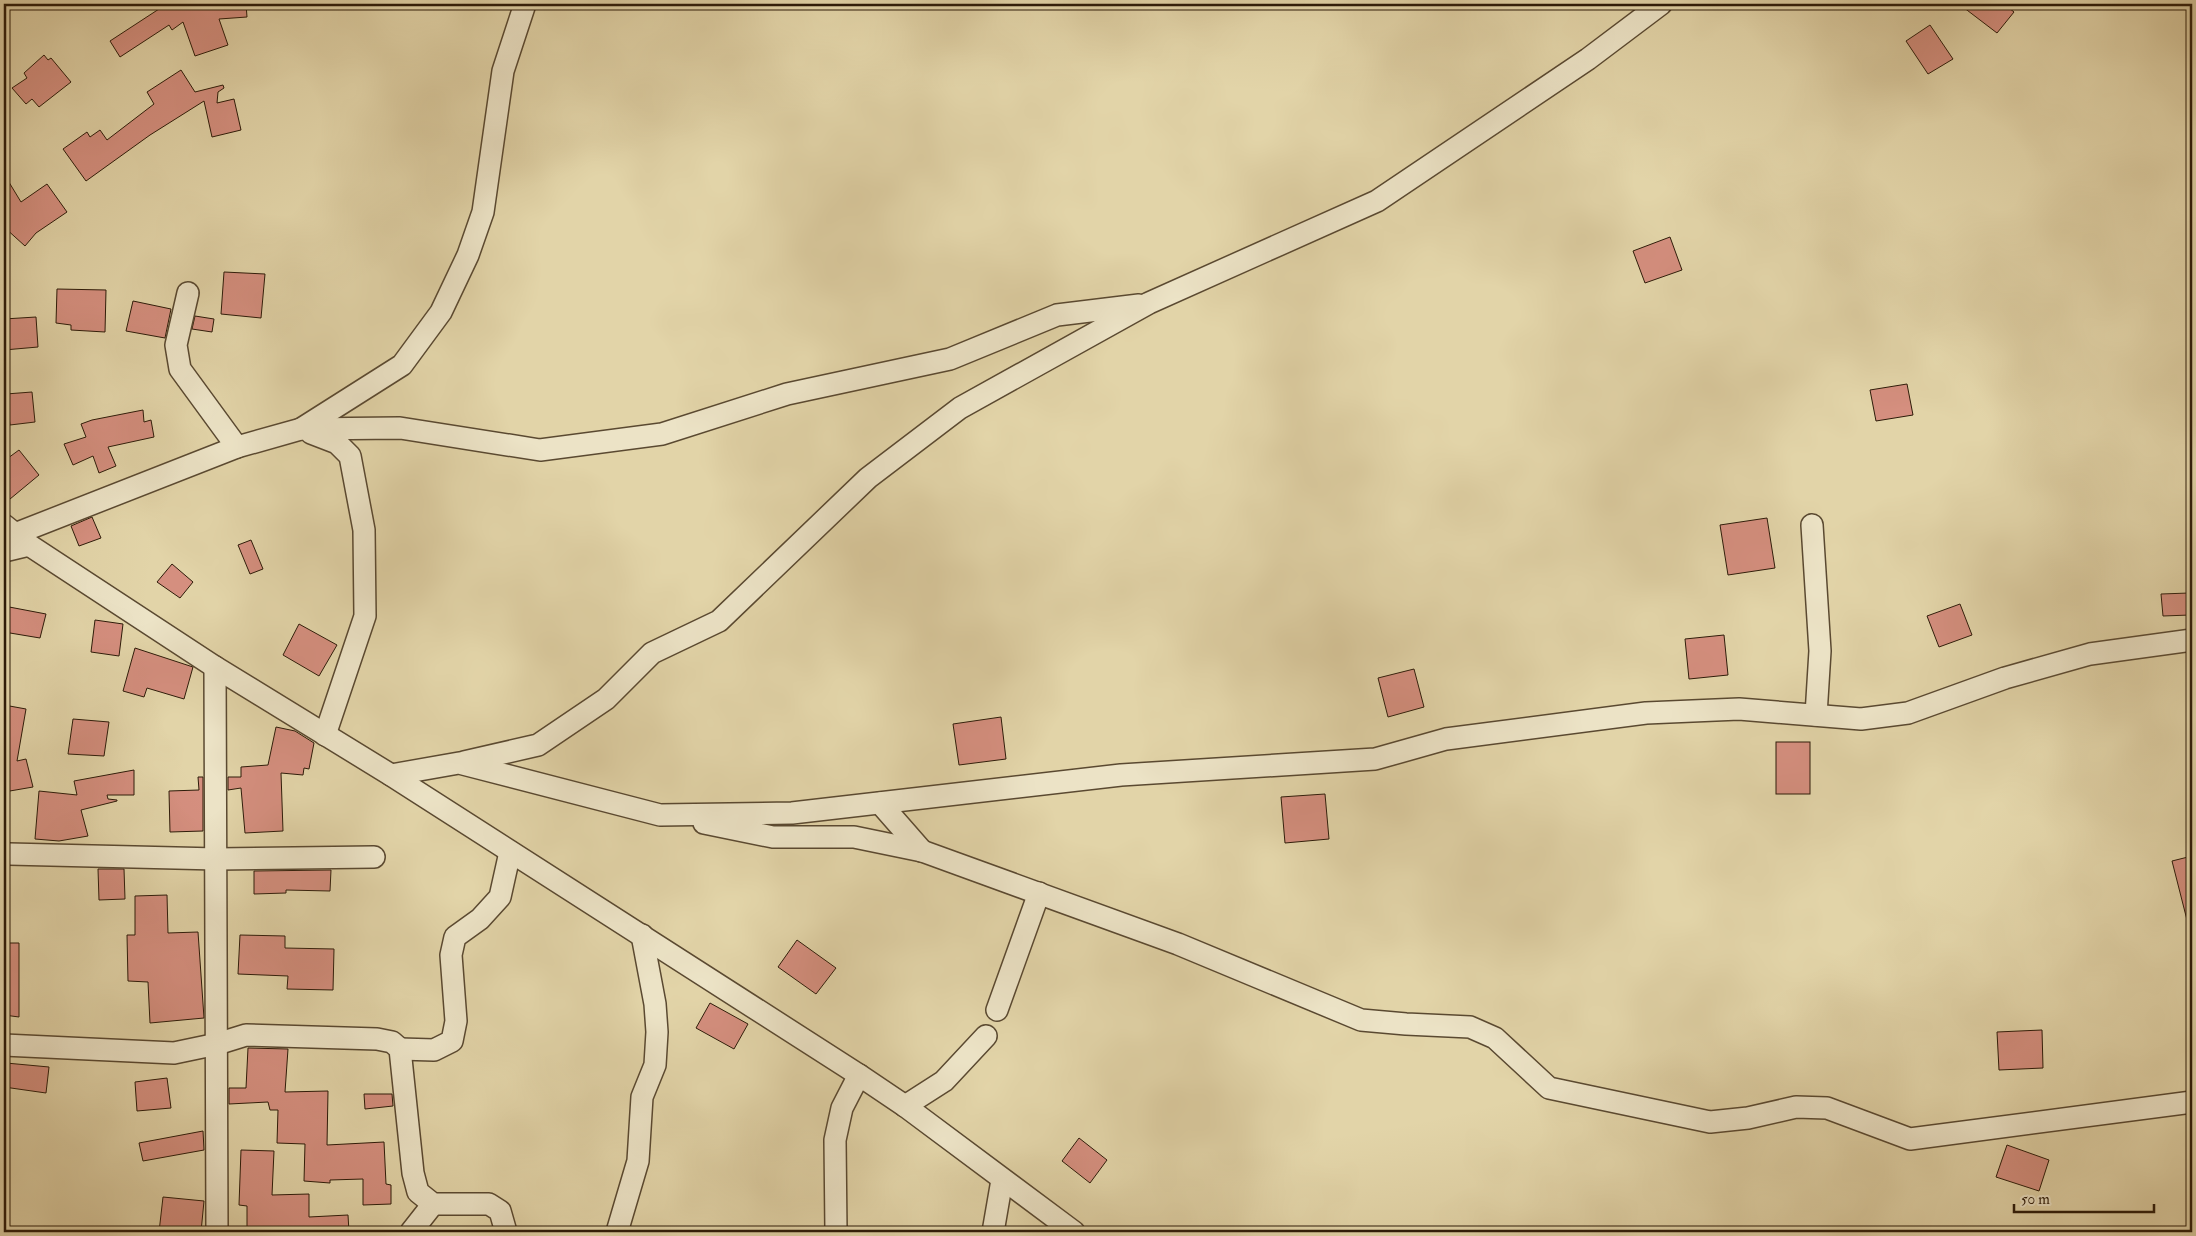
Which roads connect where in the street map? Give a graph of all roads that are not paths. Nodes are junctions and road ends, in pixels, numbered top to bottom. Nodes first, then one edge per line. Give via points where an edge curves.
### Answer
1 (525, 4) edge
2 (1661, 4) edge
3 (188, 293) dead end
4 (1149, 304) junction
5 (301, 429) junction
6 (237, 447) junction
7 (1812, 526) dead end
8 (13, 539) edge
9 (2192, 640) edge
10 (215, 666) junction
11 (1816, 715) junction
12 (325, 735) junction
13 (459, 763) junction
14 (391, 776) junction
15 (880, 803) junction
16 (660, 815) junction
17 (922, 851) junction
18 (510, 852) junction
19 (9, 854) dead end
20 (374, 857) dead end
21 (217, 859) junction
22 (1039, 893) junction
23 (642, 935) junction
24 (997, 1010) dead end
25 (986, 1036) dead end
26 (217, 1044) junction
27 (4, 1045) edge
28 (400, 1049) junction
29 (859, 1075) junction
30 (2192, 1102) edge
31 (905, 1106) junction
32 (1002, 1180) junction
33 (433, 1204) junction
34 (217, 1232) edge
35 (411, 1232) edge
36 (506, 1232) edge
37 (617, 1232) edge
38 (836, 1232) edge
39 (993, 1232) edge
40 (1074, 1232) edge

1 - 5 street via 503,71 483,212 441,312 402,365
2 - 4 street via 1588,59 1376,201
3 - 6 street via 176,345 180,369
4 - 5 street via 1057,315 950,359 787,394 662,434 540,450 400,428
4 - 13 street via 960,408 868,478 719,621 652,653 606,699 538,745
5 - 6 street
5 - 12 street via 337,443 350,456 364,530 365,616
6 - 8 street
7 - 11 street via 1820,650
8 - 10 street
9 - 11 street via 2090,654 2005,678 1908,713 1861,719
10 - 12 street
10 - 21 street
11 - 15 street via 1739,709 1646,713 1446,740 1375,759 1120,775
12 - 14 street
13 - 14 street
13 - 16 street
14 - 18 street
15 - 16 street via 792,813
15 - 17 street
16 - 17 street via 773,837 854,837
17 - 22 street
18 - 23 street
18 - 28 street via 500,897 480,919 455,937 451,955 456,1021 452,1041 434,1050
19 - 21 street
20 - 21 street
21 - 26 street
22 - 24 street
22 - 30 street via 1178,944 1361,1020 1470,1027 1495,1038 1549,1088 1710,1122 1748,1118 1796,1107 1827,1108 1910,1139
23 - 29 street
23 - 37 street via 657,1032 655,1065 642,1097 638,1161
25 - 31 street via 944,1081
26 - 27 street via 174,1053
26 - 28 street via 246,1035 377,1039 392,1042
26 - 34 street
28 - 33 street via 413,1173 418,1192
29 - 31 street
29 - 38 street via 842,1108 835,1140
31 - 32 street
32 - 39 street
32 - 40 street
33 - 35 street
33 - 36 street via 489,1204 500,1211

